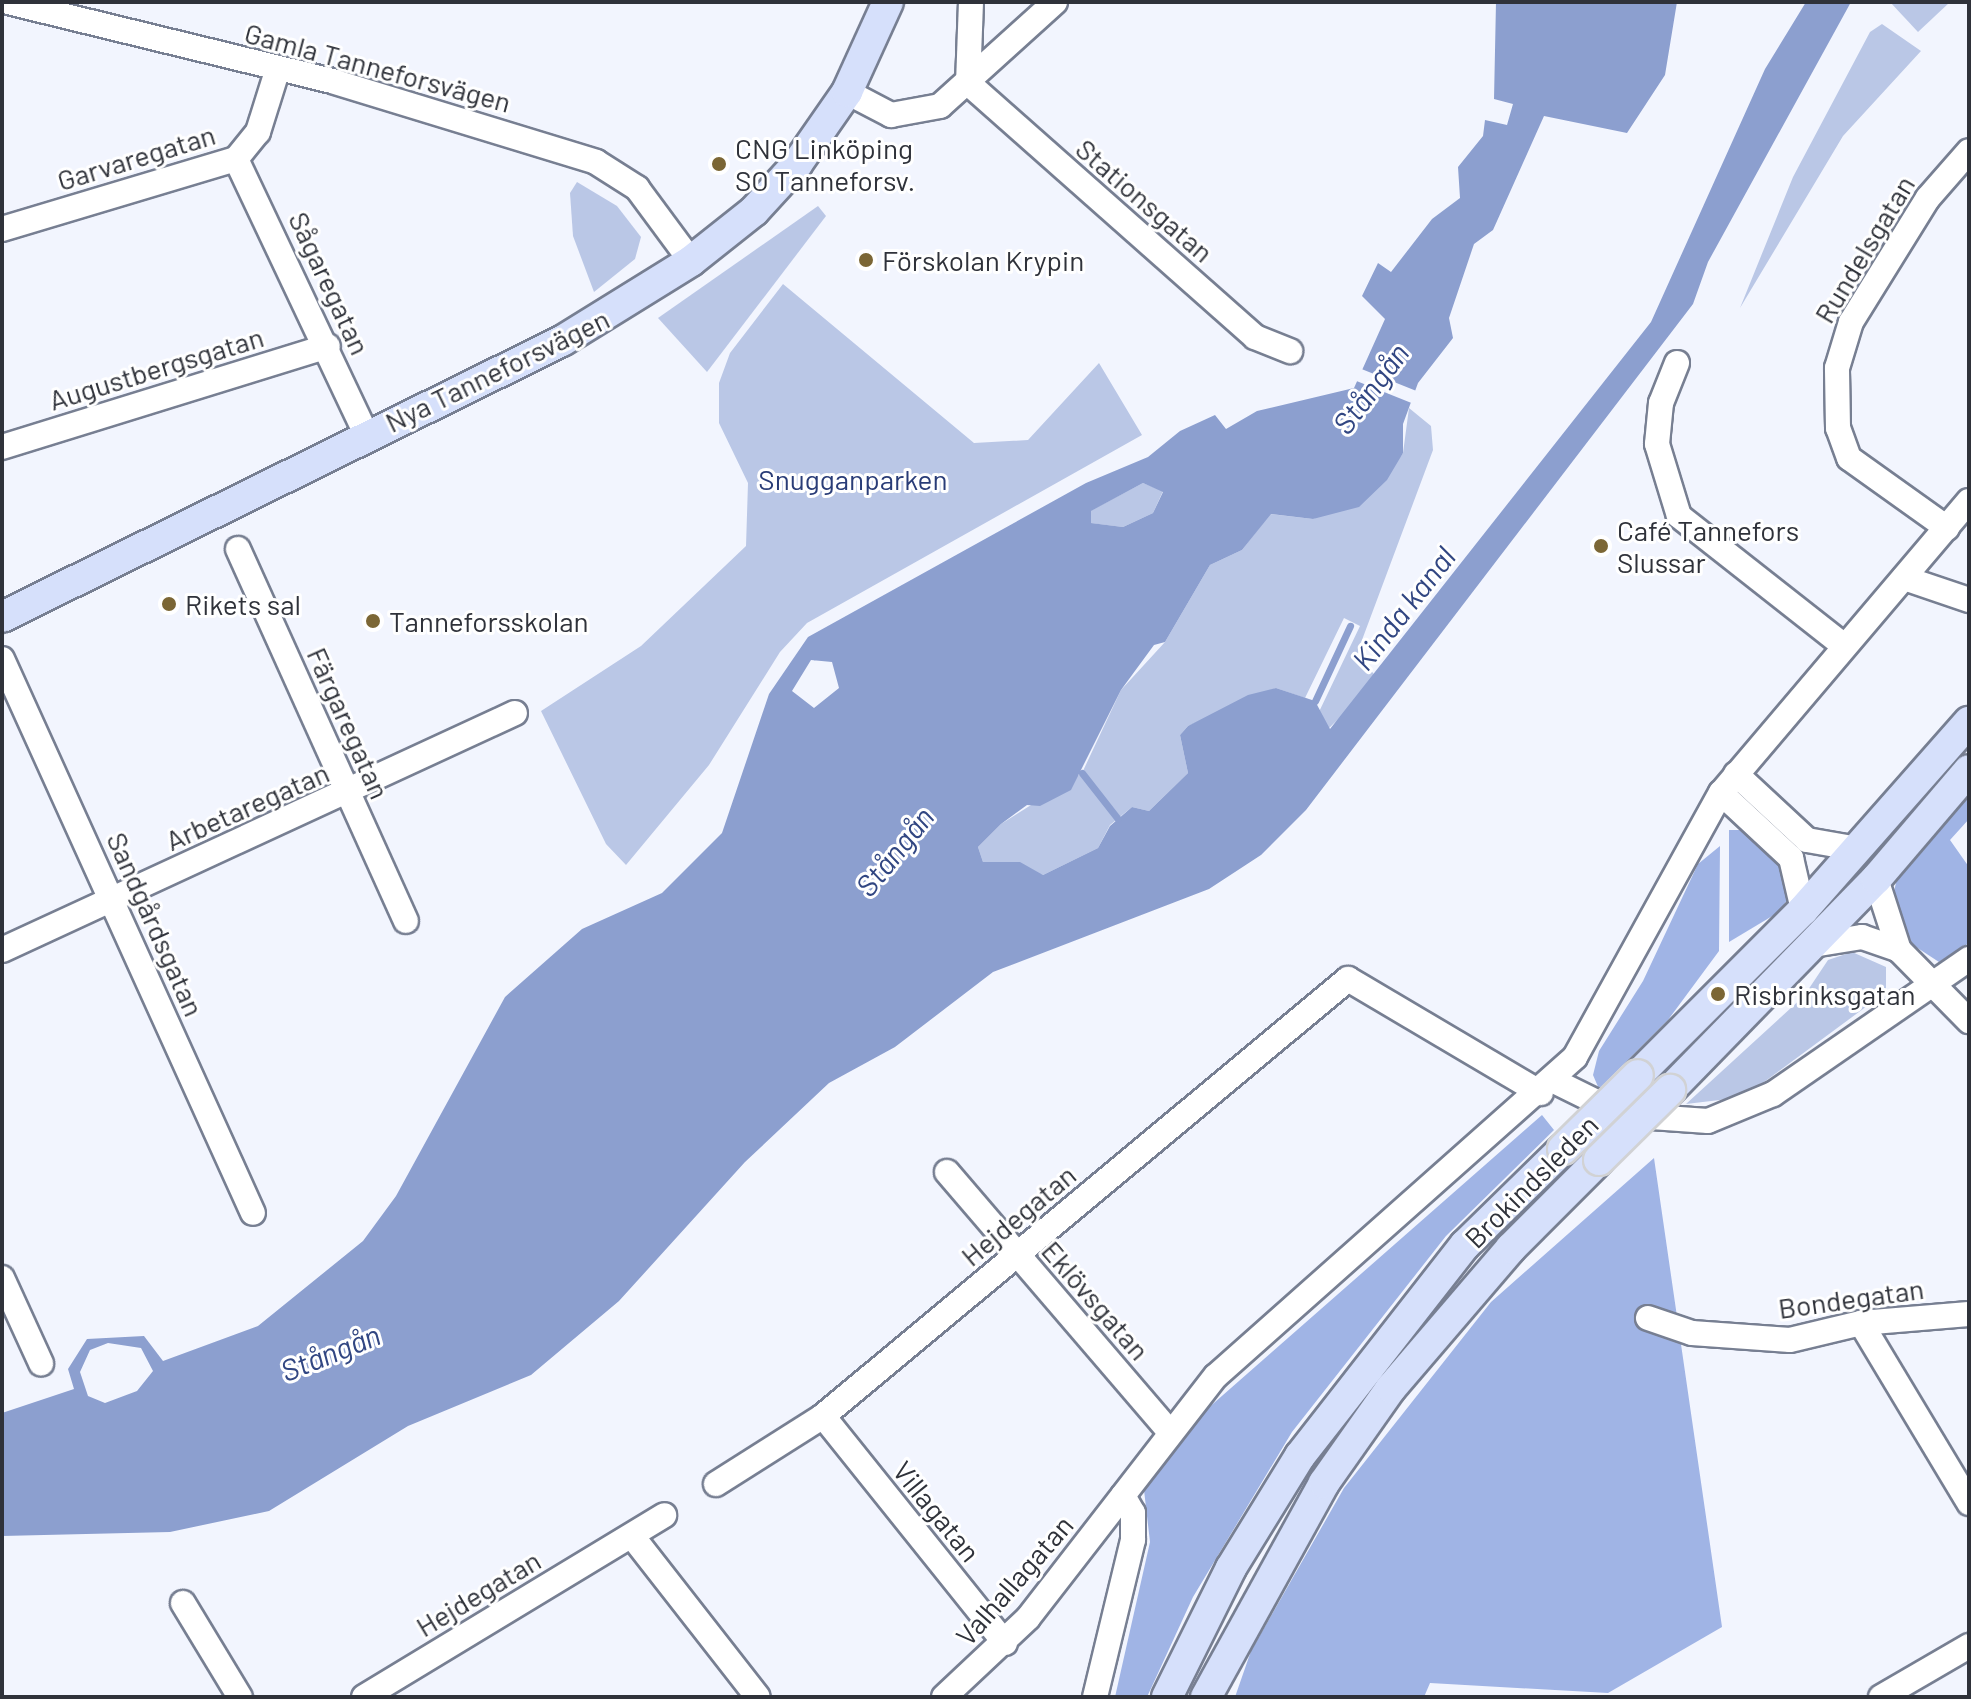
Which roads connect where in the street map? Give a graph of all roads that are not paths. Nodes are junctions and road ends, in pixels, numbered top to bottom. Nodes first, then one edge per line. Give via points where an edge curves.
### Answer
1 (8, 2) edge
2 (888, 2) edge
3 (971, 2) edge
4 (1055, 2) edge
5 (278, 68) junction
6 (968, 83) junction
7 (847, 92) junction
8 (1969, 151) edge
9 (236, 159) junction
10 (2, 229) edge
11 (691, 261) junction
12 (328, 346) junction
13 (1290, 351) dead end
14 (1677, 363) dead end
15 (366, 434) junction
16 (2, 447) edge
17 (1969, 501) edge
18 (1947, 528) junction
19 (238, 549) dead end
20 (1904, 578) junction
21 (1969, 600) edge
22 (2, 617) edge
23 (1844, 646) junction
24 (2, 659) edge
25 (515, 713) dead end
26 (1969, 722) edge
27 (1969, 770) edge
28 (1729, 783) junction
29 (348, 794) junction
30 (1858, 849) junction
31 (1876, 879) junction
32 (111, 898) junction
33 (1803, 910) junction
34 (406, 921) dead end
35 (1813, 945) junction
36 (2, 950) edge
37 (1899, 950) junction
38 (1969, 959) edge
39 (1931, 982) junction
40 (1969, 1021) edge
41 (1548, 1087) junction
42 (947, 1172) dead end
43 (253, 1213) dead end
44 (1018, 1255) junction
45 (2, 1278) edge
46 (1969, 1314) edge
47 (1648, 1318) dead end
48 (1861, 1323) junction
49 (41, 1363) dead end
50 (823, 1416) junction
51 (1169, 1431) junction
52 (716, 1484) dead end
53 (1123, 1496) junction
54 (1969, 1503) edge
55 (664, 1515) dead end
56 (632, 1536) junction
57 (183, 1603) dead end
58 (1005, 1643) junction
59 (1969, 1646) edge
60 (1888, 1695) edge
61 (240, 1697) edge
62 (364, 1697) edge
63 (758, 1697) edge
64 (944, 1697) edge
65 (1095, 1697) edge
66 (1167, 1697) edge
67 (1206, 1697) edge

1 - 5 street, Gamla Tanneforsvägen
2 - 7 main road, Nya Tanneforsvägen
3 - 6 street
4 - 6 street
5 - 9 street, Garvaregatan via 258,132
5 - 11 street, Gamla Tanneforsvägen via 596,162 637,188
6 - 7 street via 940,106 911,116 883,112
6 - 13 street, Stationsgatan via 1255,337
7 - 11 main road, Nya Tanneforsvägen via 771,194
8 - 18 street, Rundelsgatan via 1928,198 1851,322 1837,368 1838,428 1849,458
9 - 10 street, Garvaregatan
9 - 12 street, Sågaregatan
11 - 15 main road, Nya Tanneforsvägen via 562,341
12 - 15 street, Sågaregatan
12 - 16 street, Augustbergsgatan
14 - 23 street via 1661,403 1657,444 1679,516
15 - 22 main road, Nya Tanneforsvägen
17 - 18 street
18 - 20 street
19 - 29 street, Färgaregatan
20 - 21 street
20 - 23 street
23 - 28 street
24 - 32 street, Sandgårdsgatan
25 - 29 street, Arbetaregatan
26 - 30 main road, Brokindsleden
27 - 31 main road, Brokindsleden
28 - 30 street via 1807,840
28 - 33 street via 1791,858
28 - 41 street via 1684,851 1599,1020
29 - 32 street, Arbetaregatan
29 - 34 street, Färgaregatan
30 - 33 main road, Brokindsleden
31 - 35 main road, Brokindsleden
31 - 37 street
32 - 36 street, Arbetaregatan
32 - 43 street, Sandgårdsgatan
33 - 66 main road, Brokindsleden, bridge via 1465,1245 1300,1456 1231,1568
35 - 37 street via 1862,937
35 - 67 main road, Brokindsleden, bridge via 1511,1248 1391,1388 1317,1496
37 - 39 street
38 - 39 street
39 - 40 street
39 - 41 street via 1773,1094 1708,1121 1623,1115
41 - 44 street, Hejdegatan via 1348,979
41 - 51 street via 1267,1328
42 - 44 street, Eklövsgatan
44 - 50 street, Hejdegatan
44 - 51 street, Eklövsgatan
45 - 49 street
46 - 48 street, Bondegatan
47 - 48 street, Bondegatan via 1692,1333 1790,1340
48 - 54 street
50 - 52 street, Hejdegatan
50 - 58 street, Villagatan
51 - 53 street
53 - 58 street, Valhallagatan
53 - 65 street via 1133,1513 1133,1540
55 - 56 street, Hejdegatan
56 - 62 street, Hejdegatan
56 - 63 street
57 - 61 street
58 - 64 street, Valhallagatan
59 - 60 street

